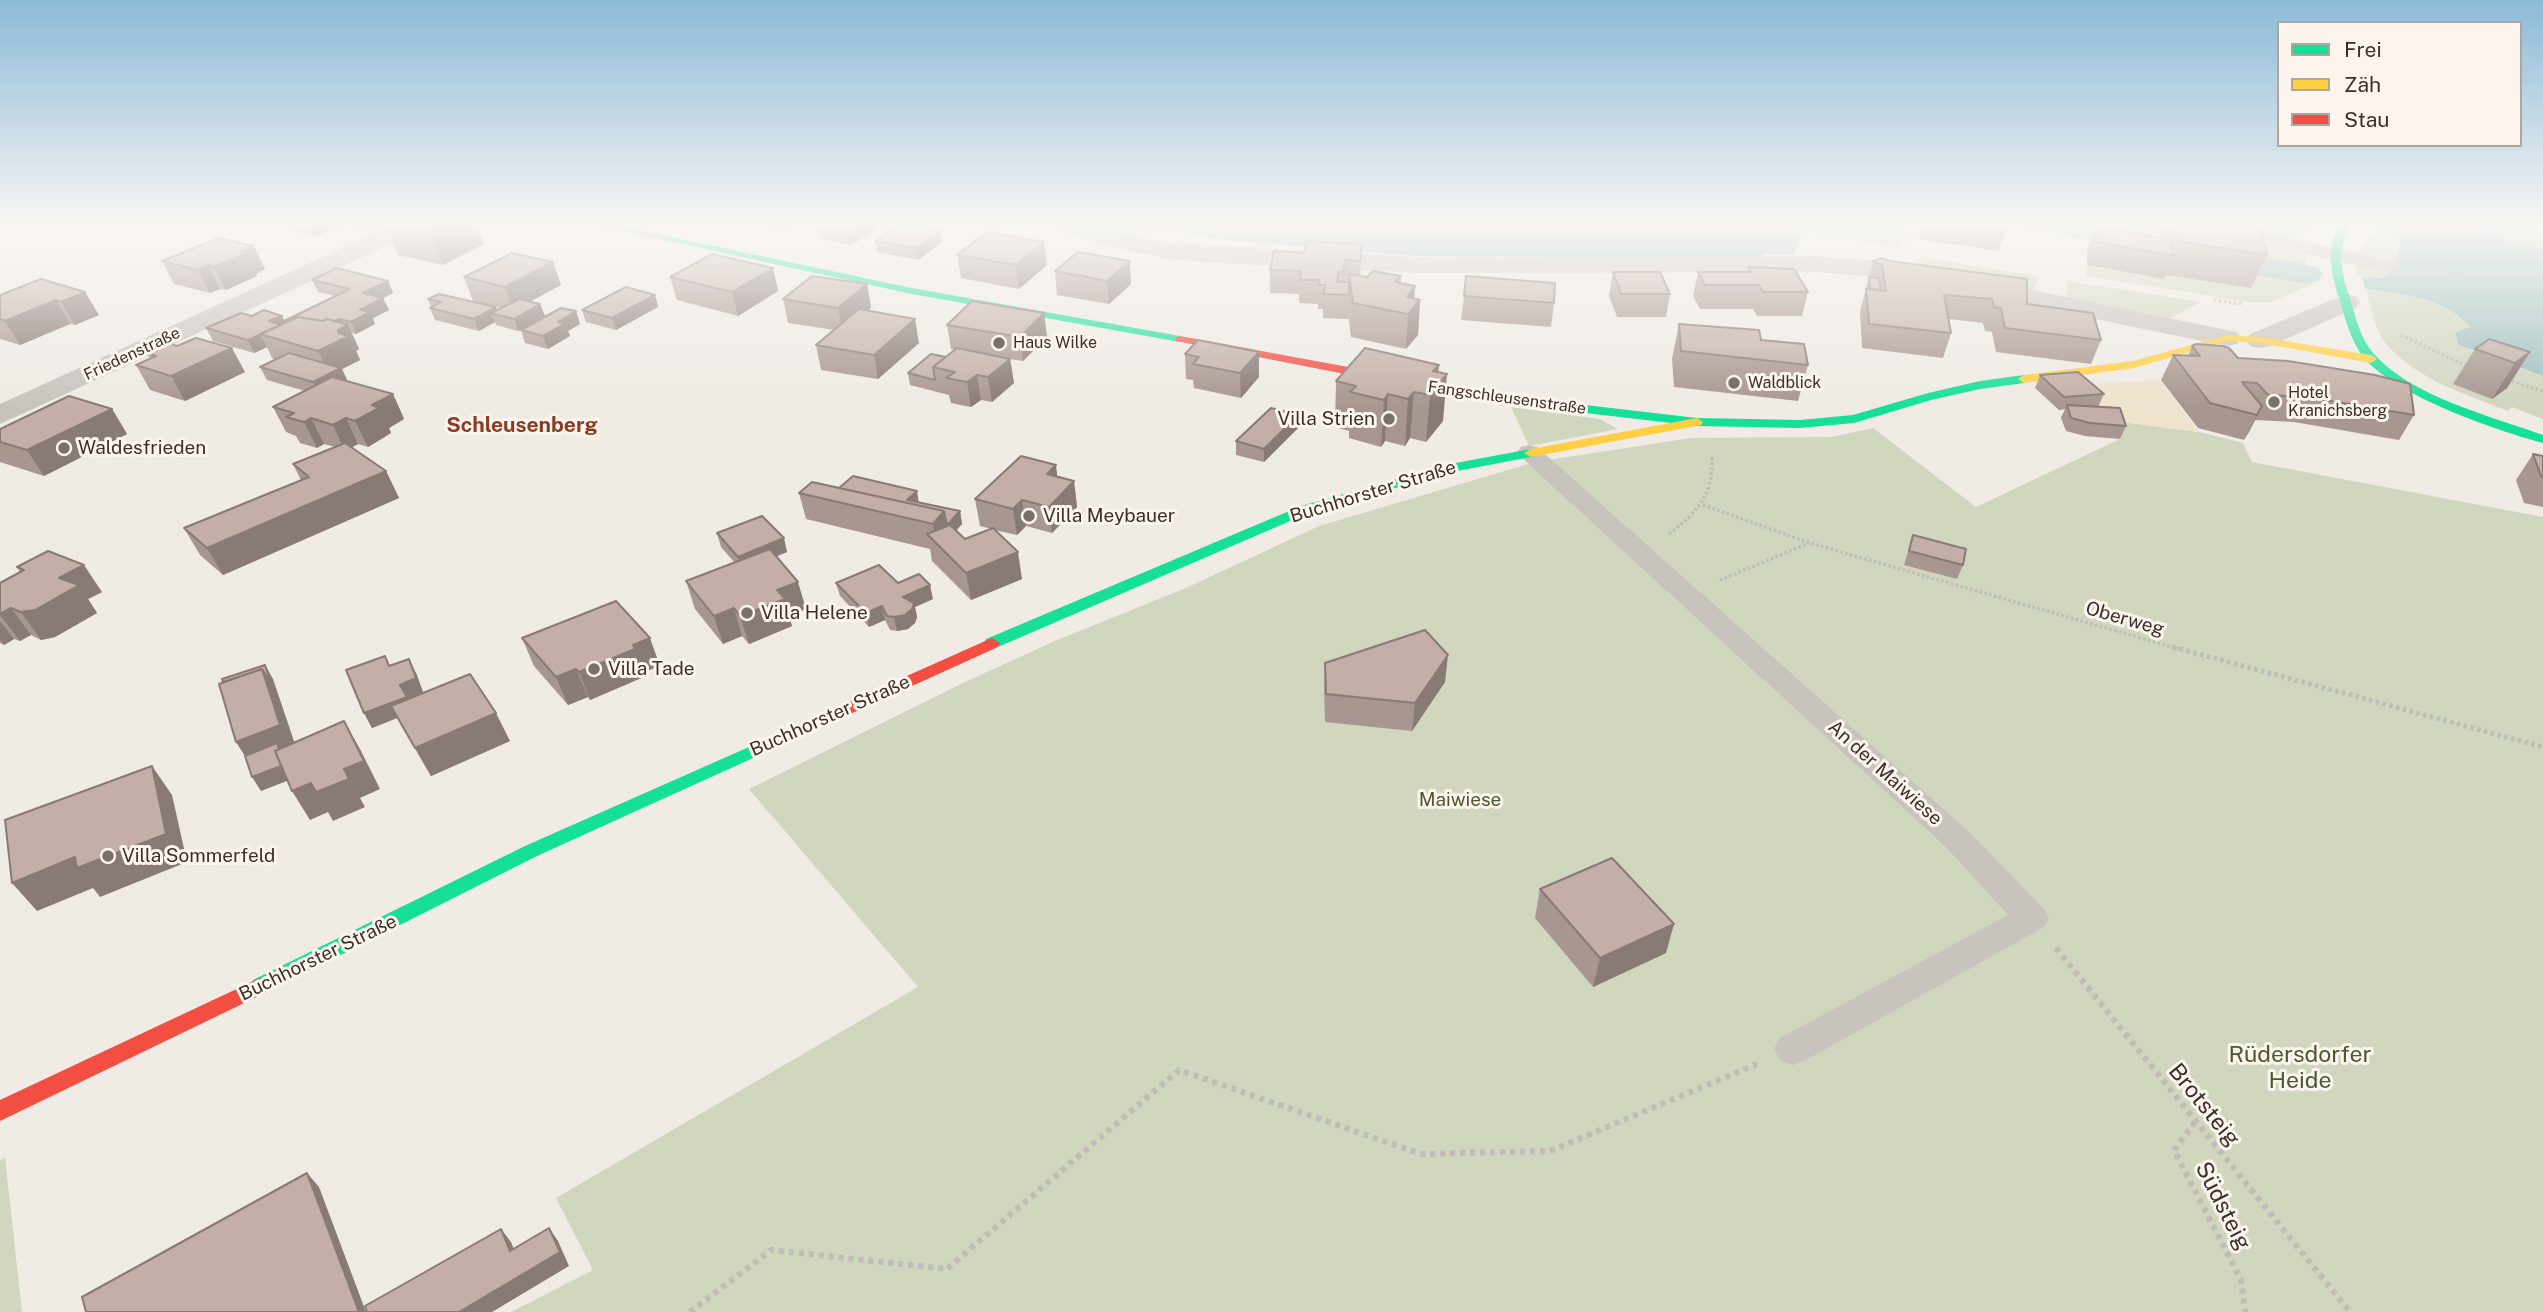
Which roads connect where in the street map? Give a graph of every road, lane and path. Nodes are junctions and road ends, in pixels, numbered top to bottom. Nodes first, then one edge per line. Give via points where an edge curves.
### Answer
1 (284, 284) edge
2 (880, 284) edge
3 (1965, 284) edge
4 (2340, 284) edge
5 (2344, 297) junction
6 (2396, 332) dead end
7 (2227, 338) junction
8 (2260, 340) junction
9 (2371, 359) junction
10 (2471, 368) dead end
11 (2507, 379) edge
12 (2543, 391) edge
13 (0, 415) edge
14 (1697, 422) junction
15 (2543, 439) edge
16 (1529, 452) junction
17 (1712, 452) dead end
18 (1703, 505) junction
19 (1810, 543) junction
20 (1643, 553) junction
21 (1687, 593) junction
22 (2543, 747) edge
23 (2032, 918) junction
24 (1793, 1049) joint
25 (0, 1111) edge
26 (2195, 1122) junction
27 (690, 1312) edge
28 (2245, 1312) edge
29 (2350, 1312) edge

1 - 13 street, Friedenstraße
2 - 14 street, Fangschleusenstraße via 1474,396
3 - 7 street
4 - 5 street
5 - 8 street
5 - 9 street
6 - 10 path
7 - 8 street, Fangschleusenstraße
7 - 14 street, Fangschleusenstraße via 2134,365 1980,385 1854,419 1800,424
8 - 9 street, Fangschleusenstraße
9 - 15 street via 2388,374 2450,403
11 - 12 path
14 - 16 street, Buchhorster Straße
16 - 20 lane, An der Maiwiese
16 - 25 street, Buchhorster Straße via 1450,468 1306,509 1043,620 531,851
17 - 18 path via 1711,490
18 - 19 path, Oberweg
18 - 20 path
19 - 21 path
19 - 22 path, Oberweg via 2246,668
20 - 21 lane, An der Maiwiese
21 - 23 lane, An der Maiwiese via 1957,839
23 - 24 lane
23 - 26 path, Brotsteig
24 - 27 path via 1550,1150 1421,1154 1179,1070 947,1269 771,1250
26 - 28 path, Südsteig via 2174,1150 2241,1280
26 - 29 path, Brotsteig

